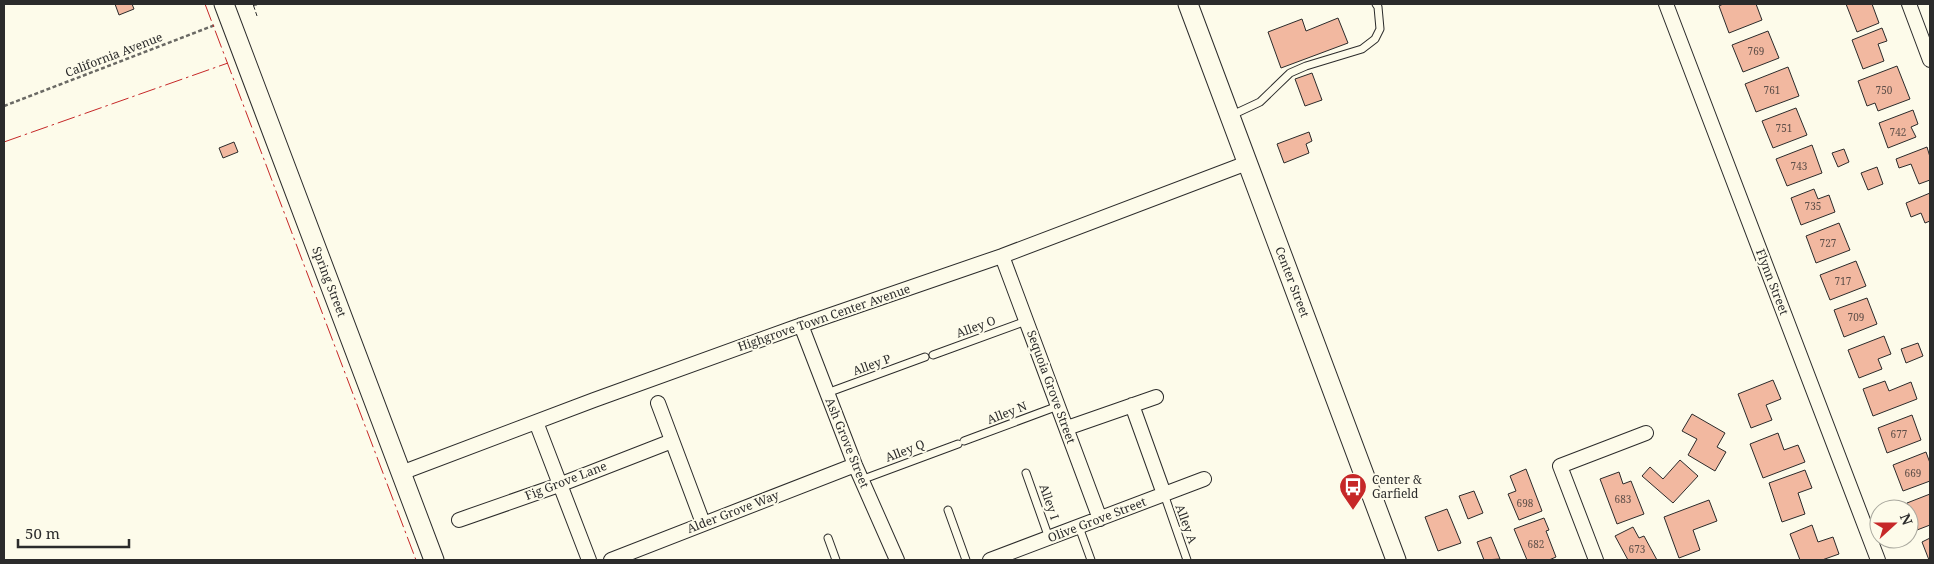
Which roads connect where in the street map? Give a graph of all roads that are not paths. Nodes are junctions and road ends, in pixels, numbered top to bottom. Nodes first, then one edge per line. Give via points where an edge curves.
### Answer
1 (1376, 4) edge
2 (1666, 4) edge
3 (1909, 4) edge
4 (1190, 6) edge
5 (227, 12) edge
6 (1930, 60) edge
7 (1230, 116) junction
8 (1247, 163) junction
9 (1002, 256) junction
10 (1026, 321) junction
11 (801, 325) junction
12 (933, 355) dead end
13 (925, 358) dead end
14 (827, 393) junction
15 (1156, 396) dead end
16 (658, 403) dead end
17 (1058, 406) junction
18 (1132, 406) junction
19 (536, 422) junction
20 (1067, 428) junction
21 (1646, 433) dead end
22 (672, 441) junction
23 (961, 442) joint
24 (854, 465) junction
25 (401, 473) junction
26 (1026, 473) dead end
27 (1204, 479) dead end
28 (861, 480) junction
29 (559, 485) junction
30 (1164, 494) junction
31 (948, 510) dead end
32 (1100, 519) junction
33 (459, 520) dead end
34 (703, 523) junction
35 (1079, 527) junction
36 (828, 538) dead end
37 (1049, 538) junction
38 (1000, 559) edge
39 (434, 560) edge
40 (589, 560) edge
41 (611, 560) edge
42 (836, 560) edge
43 (898, 560) edge
44 (966, 560) edge
45 (1092, 560) edge
46 (1187, 560) edge
47 (1396, 560) edge
48 (1596, 560) edge
49 (1878, 560) edge

1 - 7 lane via 1380,29 1375,40 1362,48 1290,73 1260,102
2 - 49 street, Flynn Street
3 - 6 street
4 - 7 main road, Center Street
5 - 25 main road, Spring Street
7 - 8 main road, Center Street
8 - 9 street, Highgrove Town Center Avenue
8 - 47 main road, Center Street
9 - 10 street, Sequoia Grove Street
9 - 11 street, Highgrove Town Center Avenue
10 - 12 lane, Alley O
10 - 17 street, Sequoia Grove Street
11 - 14 street, Ash Grove Street
11 - 19 street, Highgrove Town Center Avenue
13 - 14 lane, Alley P
14 - 24 street, Ash Grove Street
15 - 18 street
16 - 22 street
17 - 20 street, Sequoia Grove Street
17 - 23 lane, Alley N
18 - 20 street
18 - 30 street
19 - 25 street, Highgrove Town Center Avenue
19 - 29 street
20 - 32 street, Sequoia Grove Street
21 - 48 street via 1560,466
22 - 29 street, Fig Grove Lane
22 - 34 street
23 - 28 lane, Alley Q
24 - 28 street, Ash Grove Street
24 - 34 street, Alder Grove Way
25 - 39 main road, Spring Street
26 - 37 lane, Alley I
27 - 30 street, Olive Grove Street
28 - 43 street, Ash Grove Street
29 - 33 street, Fig Grove Lane
29 - 40 street
30 - 32 street, Olive Grove Street
30 - 46 lane, Alley A
31 - 44 lane
32 - 35 street, Olive Grove Street
34 - 41 street, Alder Grove Way
35 - 37 street, Olive Grove Street
35 - 45 lane
36 - 42 lane
37 - 38 street, Olive Grove Street

